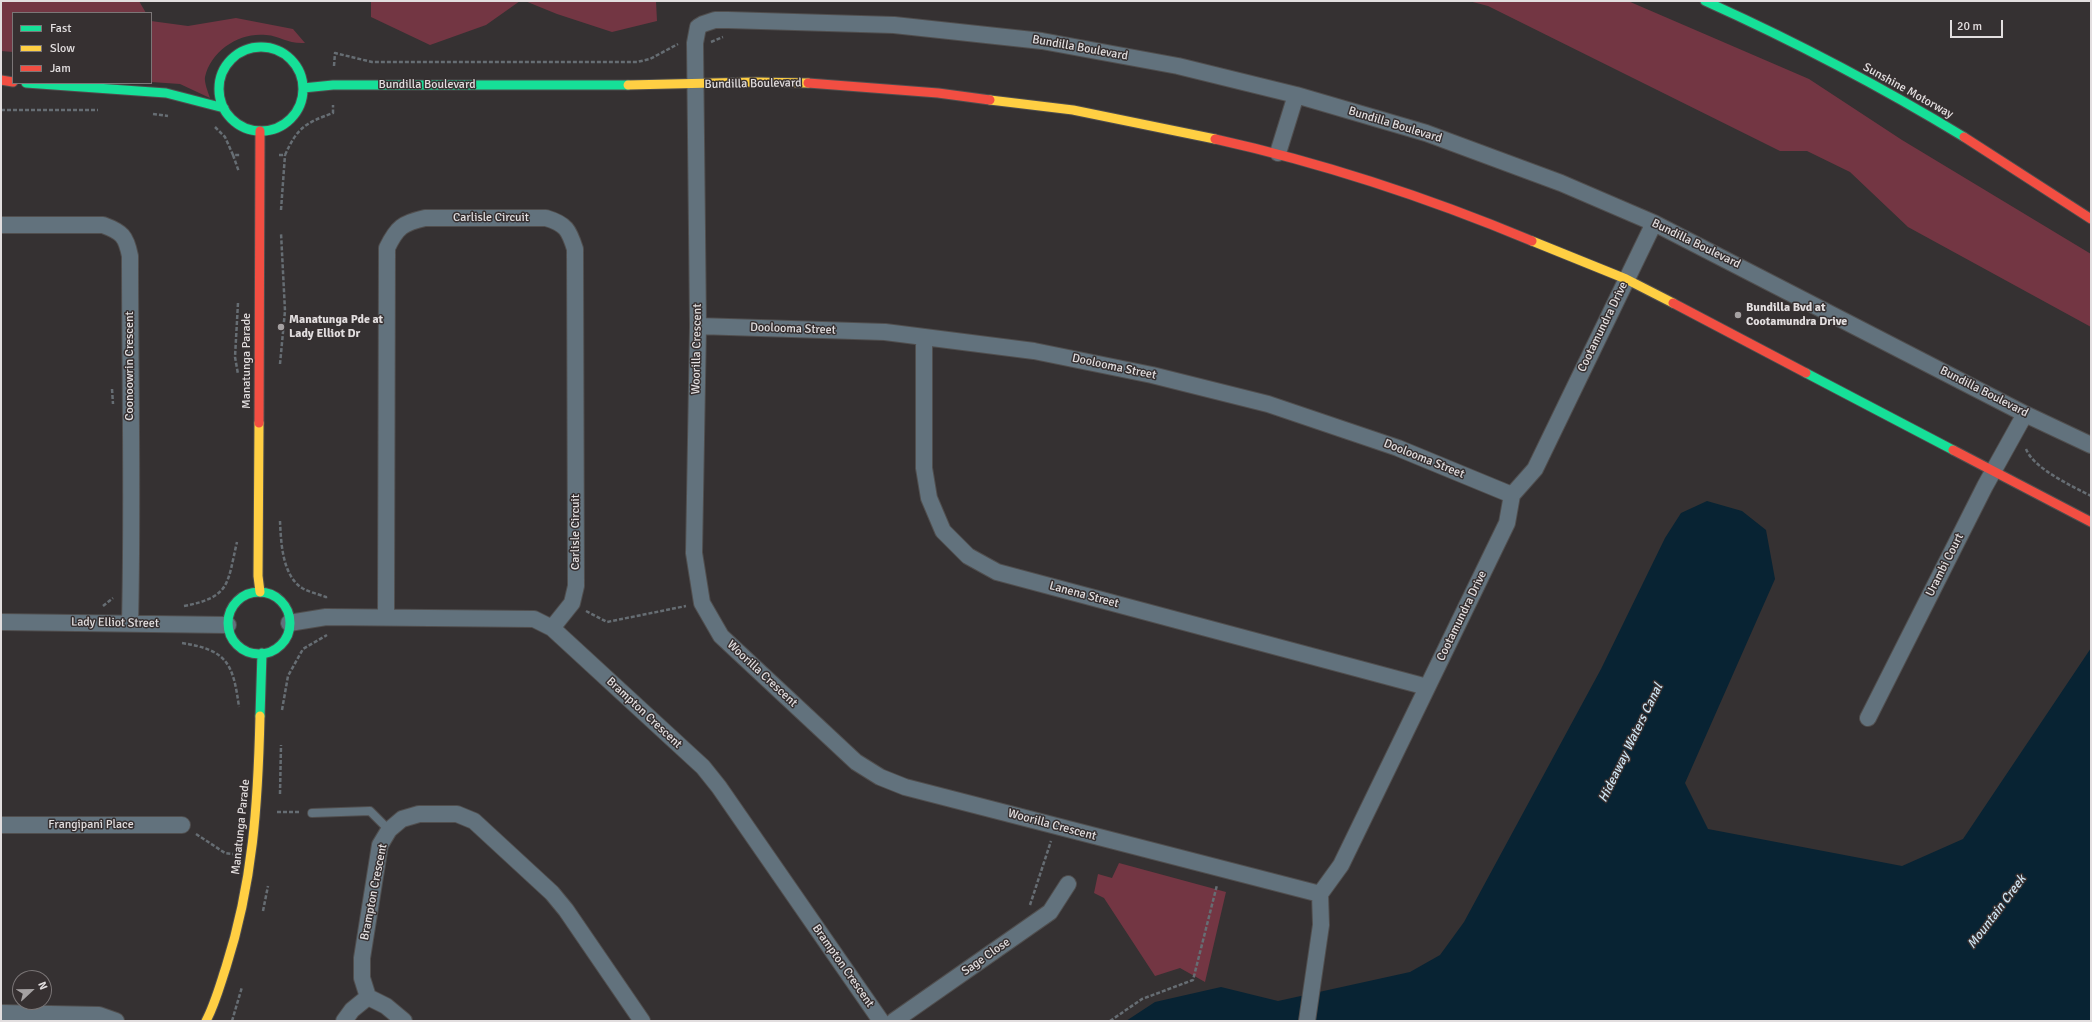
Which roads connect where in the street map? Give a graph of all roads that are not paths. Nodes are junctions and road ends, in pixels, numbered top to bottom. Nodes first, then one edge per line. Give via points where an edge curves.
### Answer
1 (1705, 1) edge
2 (1, 80) edge
3 (12, 82) edge
4 (40, 84) edge
5 (695, 85) junction
6 (303, 88) junction
7 (1296, 95) junction
8 (224, 108) junction
9 (260, 131) junction
10 (1278, 153) junction
11 (2091, 219) edge
12 (1654, 223) junction
13 (1, 225) edge
14 (1626, 279) junction
15 (698, 326) junction
16 (924, 337) junction
17 (2025, 414) junction
18 (2091, 445) edge
19 (1993, 471) junction
20 (1512, 495) junction
21 (2091, 522) edge
22 (260, 592) junction
23 (386, 617) junction
24 (1, 622) edge
25 (130, 623) junction
26 (289, 623) junction
27 (228, 625) junction
28 (552, 628) junction
29 (262, 653) junction
30 (1426, 687) junction
31 (1868, 718) dead end
32 (312, 813) road end
33 (1, 825) edge
34 (182, 825) road end
35 (389, 830) junction
36 (1068, 884) dead end
37 (1320, 894) junction
38 (368, 997) junction
39 (1, 1013) edge
40 (116, 1021) edge
41 (206, 1021) edge
42 (344, 1021) edge
43 (404, 1021) edge
44 (642, 1021) edge
45 (881, 1021) edge
46 (894, 1021) edge
47 (1307, 1021) edge

1 - 11 main road, Sunshine Motorway via 1791,41 1878,87 2019,170
2 - 3 main road
4 - 8 main road via 166,93
5 - 6 main road, Bundilla Boulevard via 334,85
5 - 7 street, Bundilla Boulevard via 695,35 698,28 715,20 728,20 894,26 1042,41 1178,66
5 - 10 main road, Bundilla Boulevard via 755,82 827,84 938,93 1073,110
5 - 15 street, Woorilla Crescent
6 - 8 main road via 300,73 291,60 280,51 263,47 248,49 235,56 225,67 220,80
6 - 9 main road via 301,102 295,114 284,124 271,130
7 - 10 street
7 - 12 street, Bundilla Boulevard via 1426,133 1561,183
8 - 9 main road via 233,120 245,128
9 - 22 main road, Manatunga Parade
10 - 14 main road, Bundilla Boulevard via 1388,187 1487,222
12 - 14 street, Cootamundra Drive
12 - 17 street, Bundilla Boulevard
13 - 25 street, Coonoowrin Crescent via 103,225 117,230 127,240 130,256
14 - 19 main road, Bundilla Boulevard
14 - 20 street, Cootamundra Drive via 1535,469
15 - 16 street, Doolooma Street via 885,332
15 - 37 street, Woorilla Crescent via 694,553 702,603 721,636 856,762 905,787
16 - 20 street, Doolooma Street via 1034,351 1152,375 1268,404 1398,448
16 - 30 street, Lanena Street via 924,468 929,498 943,531 968,556 997,572
17 - 18 street, Bundilla Boulevard
17 - 19 street, Urambi Court
19 - 21 main road, Bundilla Boulevard
19 - 31 street, Urambi Court
20 - 30 street, Cootamundra Drive via 1507,523
22 - 26 main road via 279,599 286,607
22 - 27 main road via 250,593 233,605
23 - 26 street, Brampton Crescent via 326,617
23 - 28 street, Brampton Crescent via 534,619
23 - 28 street, Carlisle Circuit via 387,248 395,231 409,222 425,218 546,218 560,222 570,234 575,249 576,586 572,603
24 - 25 street, Lady Elliot Street
25 - 27 street, Lady Elliot Street
26 - 29 main road via 286,637 280,645 272,651
27 - 29 main road via 230,634 239,646 253,653
28 - 45 street, Brampton Crescent via 719,786
29 - 41 main road, Manatunga Parade via 258,796 252,857 236,936
30 - 37 street, Cootamundra Drive via 1341,865
32 - 35 lane via 370,811
33 - 34 street, Frangipani Place
35 - 38 street, Brampton Crescent via 380,846 362,958 362,978
35 - 44 street, Brampton Crescent via 402,819 419,814 457,814 474,821 552,893
36 - 46 street, Sage Close via 1050,912
37 - 47 street via 1321,925
38 - 42 street via 352,1010
38 - 43 street via 386,1006
39 - 40 street via 99,1015

